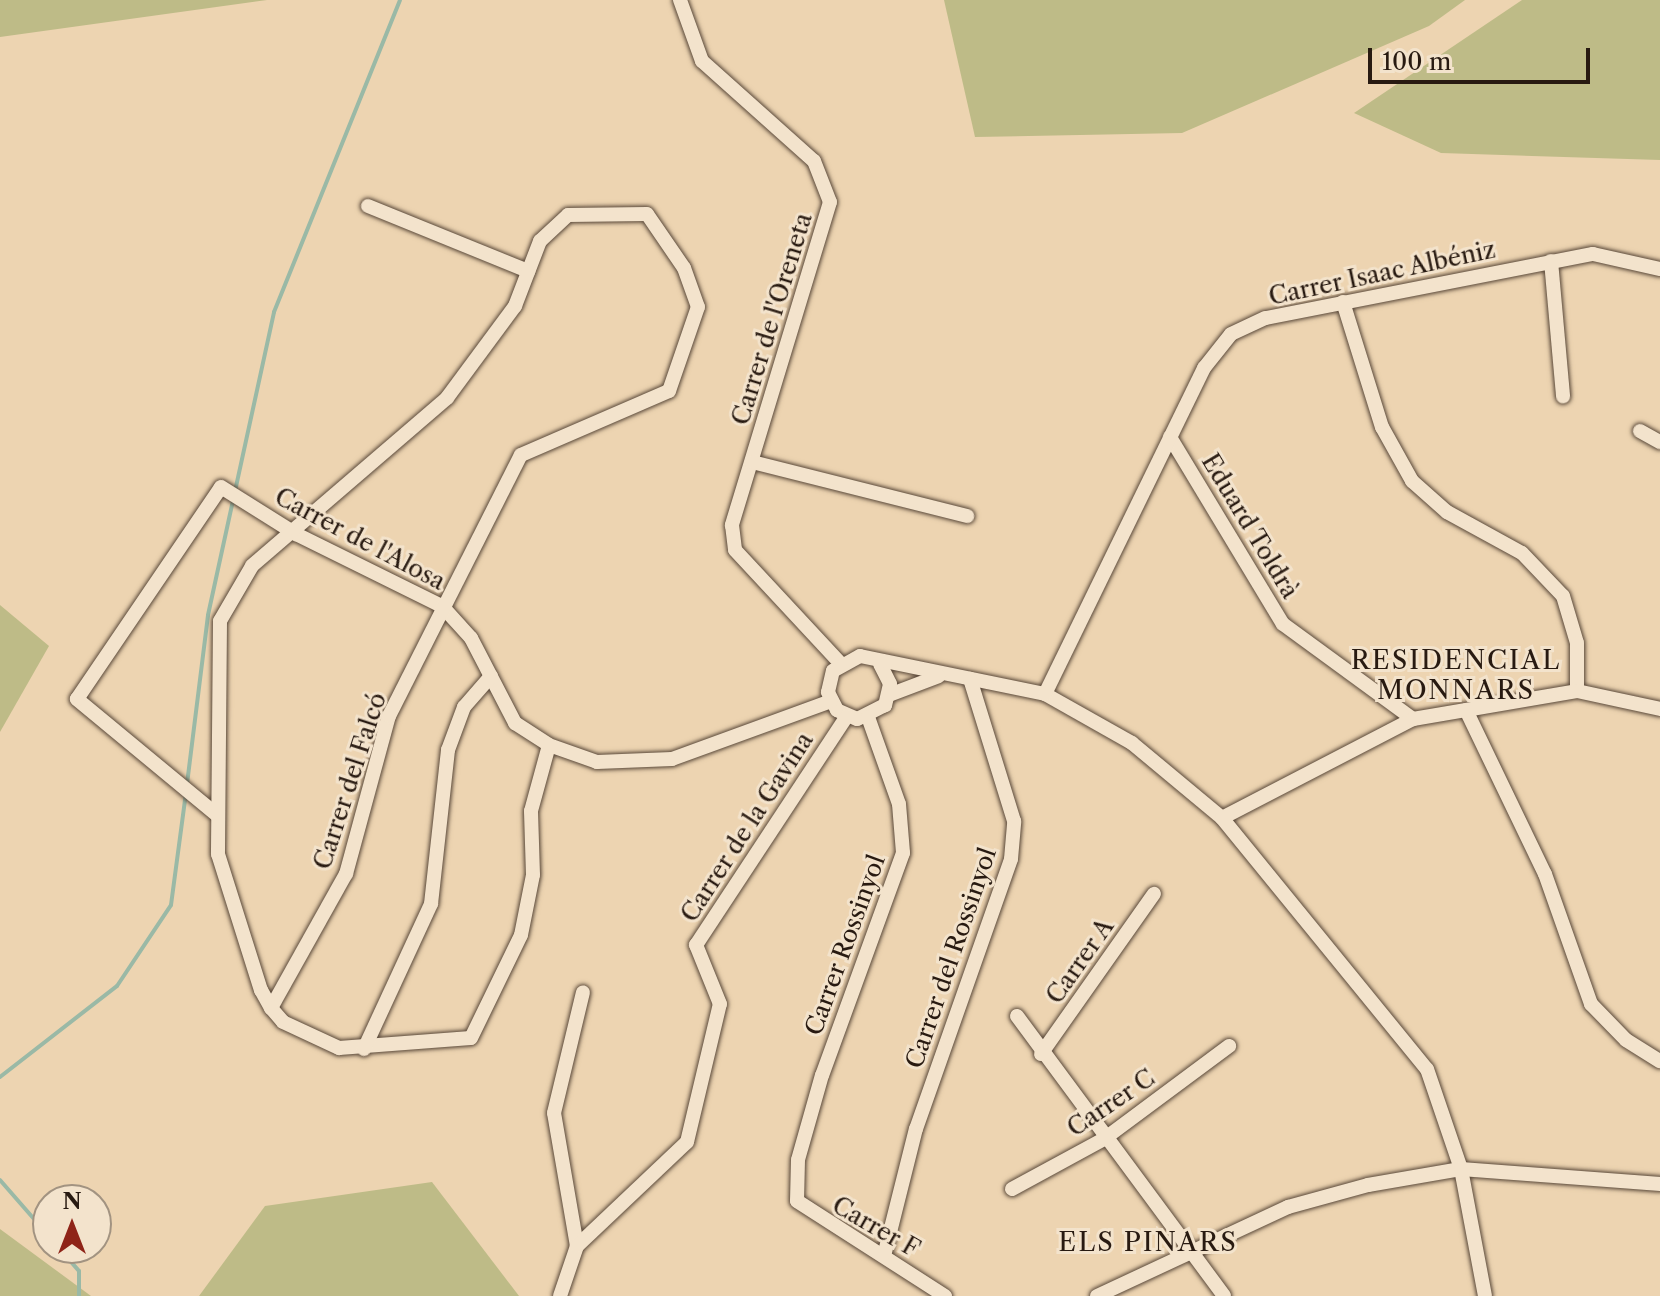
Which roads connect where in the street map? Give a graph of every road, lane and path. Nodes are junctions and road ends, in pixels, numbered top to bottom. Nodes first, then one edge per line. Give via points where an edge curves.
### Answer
1 (680, 0) edge
2 (368, 206) dead end
3 (1551, 261) junction
4 (1660, 269) edge
5 (528, 271) junction
6 (1343, 302) junction
7 (1563, 396) dead end
8 (1640, 431) dead end
9 (1170, 437) junction
10 (1660, 442) edge
11 (752, 462) junction
12 (967, 516) dead end
13 (296, 534) junction
14 (442, 606) junction
15 (840, 663) junction
16 (880, 664) junction
17 (491, 676) junction
18 (939, 676) junction
19 (970, 679) junction
20 (1577, 691) junction
21 (1045, 694) junction
22 (889, 695) junction
23 (831, 701) junction
24 (1660, 709) edge
25 (1466, 710) junction
26 (847, 716) junction
27 (868, 717) junction
28 (1413, 719) junction
29 (549, 745) junction
30 (217, 815) junction
31 (1222, 818) junction
32 (1154, 894) dead end
33 (583, 992) dead end
34 (271, 1008) junction
35 (1017, 1016) dead end
36 (1229, 1046) dead end
37 (364, 1049) junction
38 (1041, 1054) junction
39 (1660, 1061) edge
40 (1104, 1139) junction
41 (1461, 1169) junction
42 (1660, 1184) edge
43 (1012, 1189) dead end
44 (796, 1190) joint
45 (577, 1246) junction
46 (885, 1252) junction
47 (1191, 1254) junction
48 (560, 1296) edge
49 (945, 1296) edge
50 (1097, 1296) edge
51 (1224, 1296) edge
52 (1485, 1296) edge

1 - 11 street, Carrer de l'Oreneta via 702,61 814,161 830,202
2 - 5 street
3 - 4 street, Carrer Isaac Albéniz via 1593,254
3 - 6 street, Carrer Isaac Albéniz
3 - 7 street
5 - 13 street via 515,306 447,398
5 - 14 street, Carrer del Falcó via 540,241 568,215 647,214 684,268 698,307 669,391 521,455
6 - 9 street, Carrer Isaac Albéniz via 1266,318 1231,334
6 - 20 street via 1382,427 1412,481 1447,512 1522,553 1563,596 1577,643
8 - 10 street
9 - 21 street, Carrer Isaac Albéniz
9 - 28 street, Eduard Toldrà via 1283,624
11 - 12 street
11 - 15 street, Carrer de l'Oreneta via 732,525 735,550
13 - 14 street, Carrer de l'Alosa
13 - 30 street via 252,566 220,621
13 - 30 street, Carrer de l'Alosa via 223,488 77,699
14 - 17 street, Carrer de l'Alosa
14 - 34 street, Carrer del Falcó via 389,716 346,874
15 - 16 street via 860,656
15 - 23 street via 829,681
16 - 18 street
16 - 22 street
17 - 29 street, Carrer de l'Alosa via 515,723
17 - 37 street via 464,707 448,750 431,904
18 - 19 street
18 - 22 street
19 - 21 street
19 - 46 street, Carrer del Rossinyol via 1014,821 1011,859 916,1129
20 - 24 street
20 - 25 street
21 - 31 street via 1132,743
22 - 27 street
23 - 26 street
23 - 29 street, Carrer de l'Alosa via 672,759 597,762
25 - 28 street
25 - 39 street via 1545,874 1591,1004 1626,1040
26 - 27 street
26 - 45 street, Carrer de la Gavina via 696,945 720,1004 687,1142
27 - 44 street, Carrer Rossinyol via 899,804 903,853 822,1075
28 - 31 street
29 - 37 street via 531,811 533,875 521,935 471,1038
30 - 34 street via 218,854
31 - 41 street via 1427,1069
32 - 38 street, Carrer A
33 - 45 street, Carrer de la Gavina via 554,1113
34 - 37 street via 302,1036
35 - 38 street
36 - 40 street, Carrer C
38 - 40 street
40 - 43 street, Carrer C
40 - 47 street
41 - 42 street
41 - 47 street via 1288,1207
41 - 52 street
44 - 46 street, Carrer F via 805,1211
45 - 48 street, Carrer de la Gavina
46 - 49 street, Carrer F
47 - 50 street
47 - 51 street

